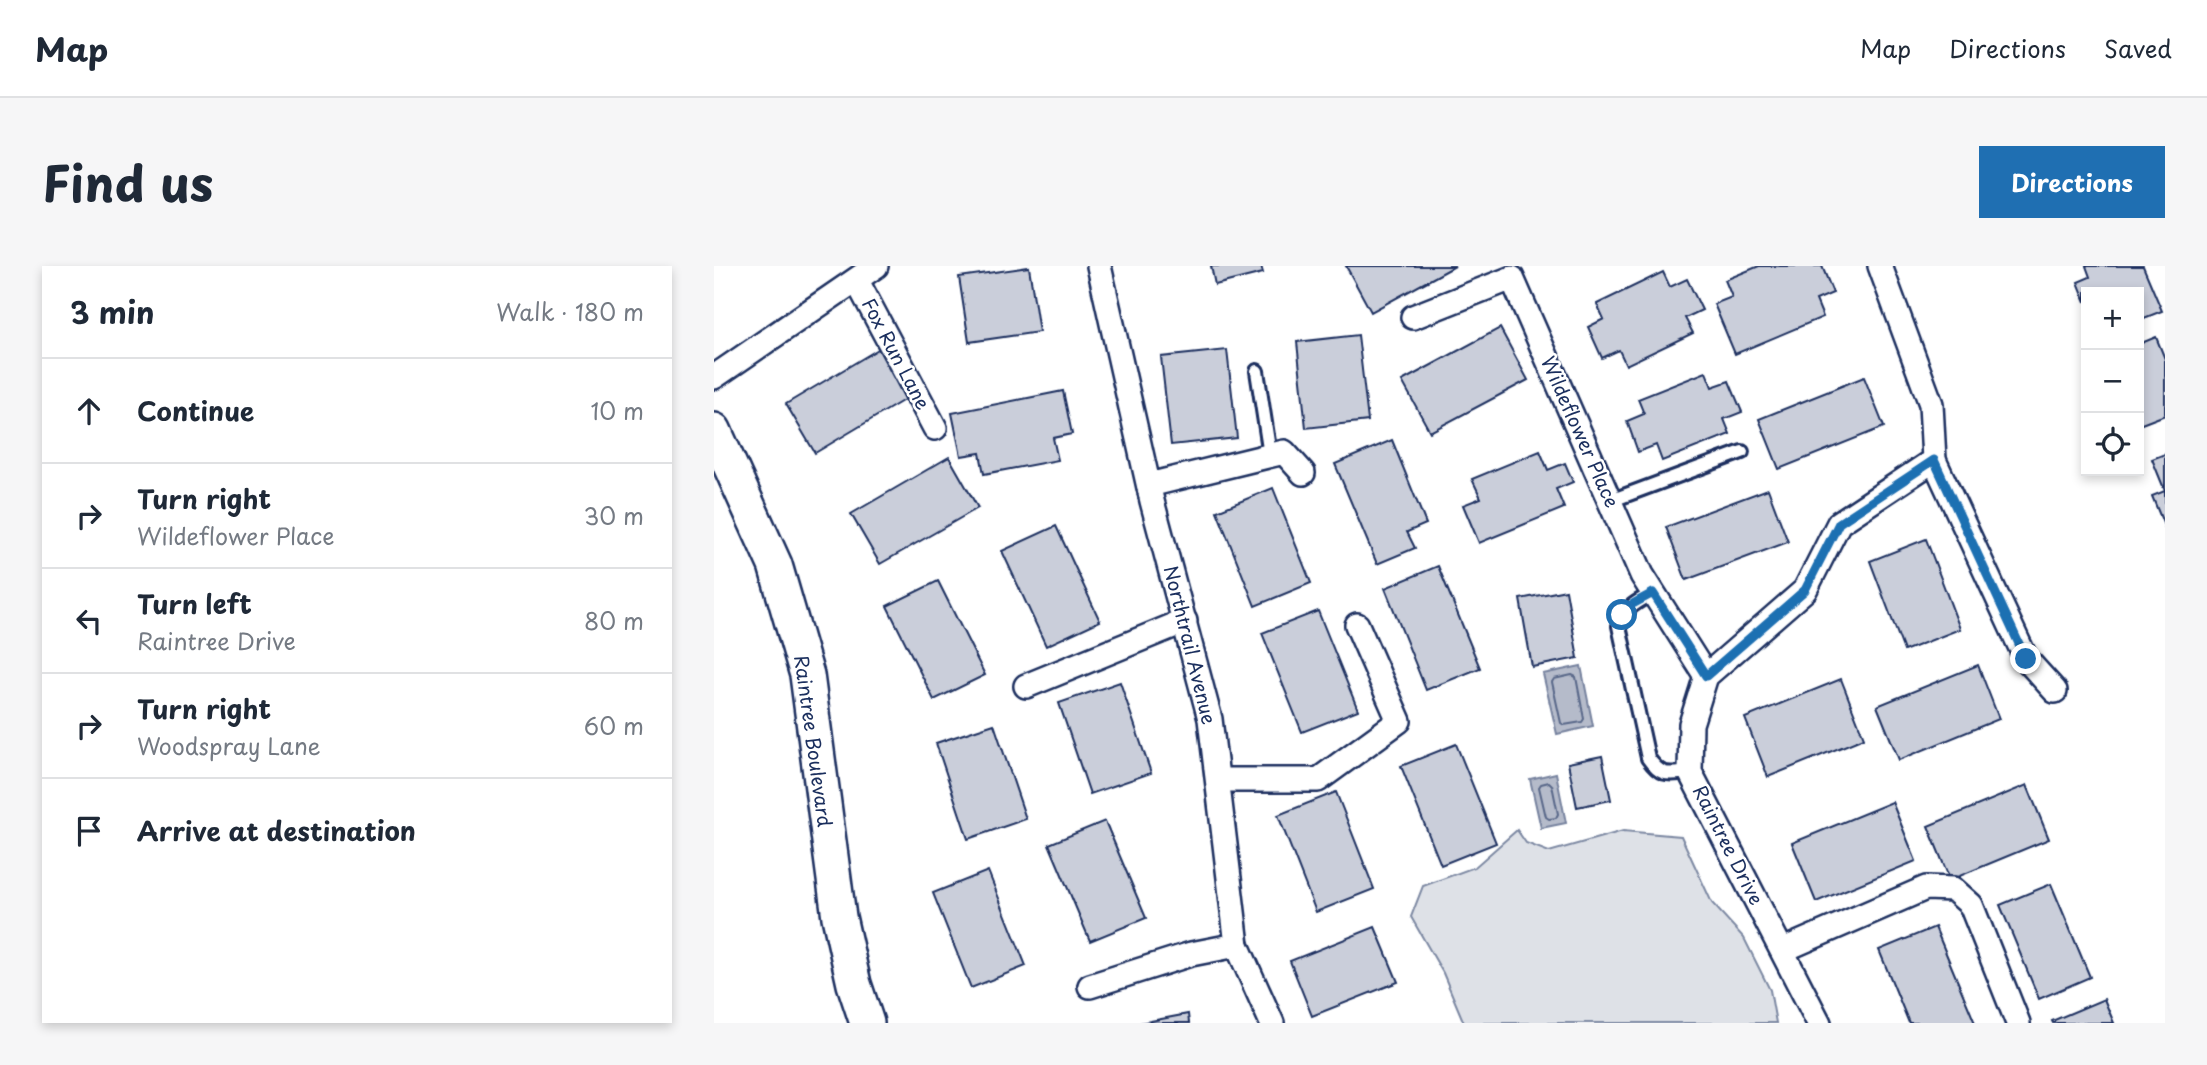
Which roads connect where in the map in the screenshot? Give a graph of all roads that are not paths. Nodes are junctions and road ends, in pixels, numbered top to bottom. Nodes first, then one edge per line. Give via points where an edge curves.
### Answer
1 (1099, 266) edge
2 (1880, 266) edge
3 (866, 271) edge
4 (1413, 317) dead end
5 (1257, 371) dead end
6 (714, 377) edge
7 (935, 428) dead end
8 (714, 430) edge
9 (1742, 452) dead end
10 (1270, 456) junction
11 (1934, 460) junction
12 (1303, 473) dead end
13 (1149, 485) junction
14 (1610, 502) junction
15 (1653, 593) junction
16 (1185, 621) junction
17 (1357, 625) dead end
18 (1706, 676) junction
19 (1026, 686) dead end
20 (2055, 691) dead end
21 (1690, 772) junction
22 (1218, 780) junction
23 (1237, 945) junction
24 (1783, 950) junction
25 (1090, 986) dead end
26 (867, 1023) edge
27 (1272, 1023) edge
28 (1819, 1023) edge
29 (2018, 1023) edge

1 - 13 street, Northtrail Avenue
2 - 11 street via 1930,404
3 - 6 street
3 - 7 street, Fox Run Lane
4 - 14 street, Wildeflower Place via 1512,278
5 - 10 lane
8 - 26 street, Raintree Boulevard via 775,565 807,676 839,917
9 - 14 lane
10 - 12 street via 1284,452
10 - 13 street
11 - 18 street via 1839,523 1805,590
11 - 20 street via 2026,659
13 - 16 street, Northtrail Avenue
14 - 15 street, Wildeflower Place
15 - 18 street, Wildeflower Place
15 - 21 lane via 1629,606 1619,626 1648,758 1665,774
16 - 19 street
16 - 22 street, Northtrail Avenue via 1210,719
17 - 22 street via 1399,721 1318,780
18 - 21 street, Raintree Drive via 1691,724
21 - 24 street, Raintree Drive
22 - 23 street, Northtrail Avenue
23 - 25 street via 1191,954
23 - 27 street, Northtrail Avenue
24 - 28 street, Raintree Drive
24 - 29 street via 1926,888 1953,889 1972,905

